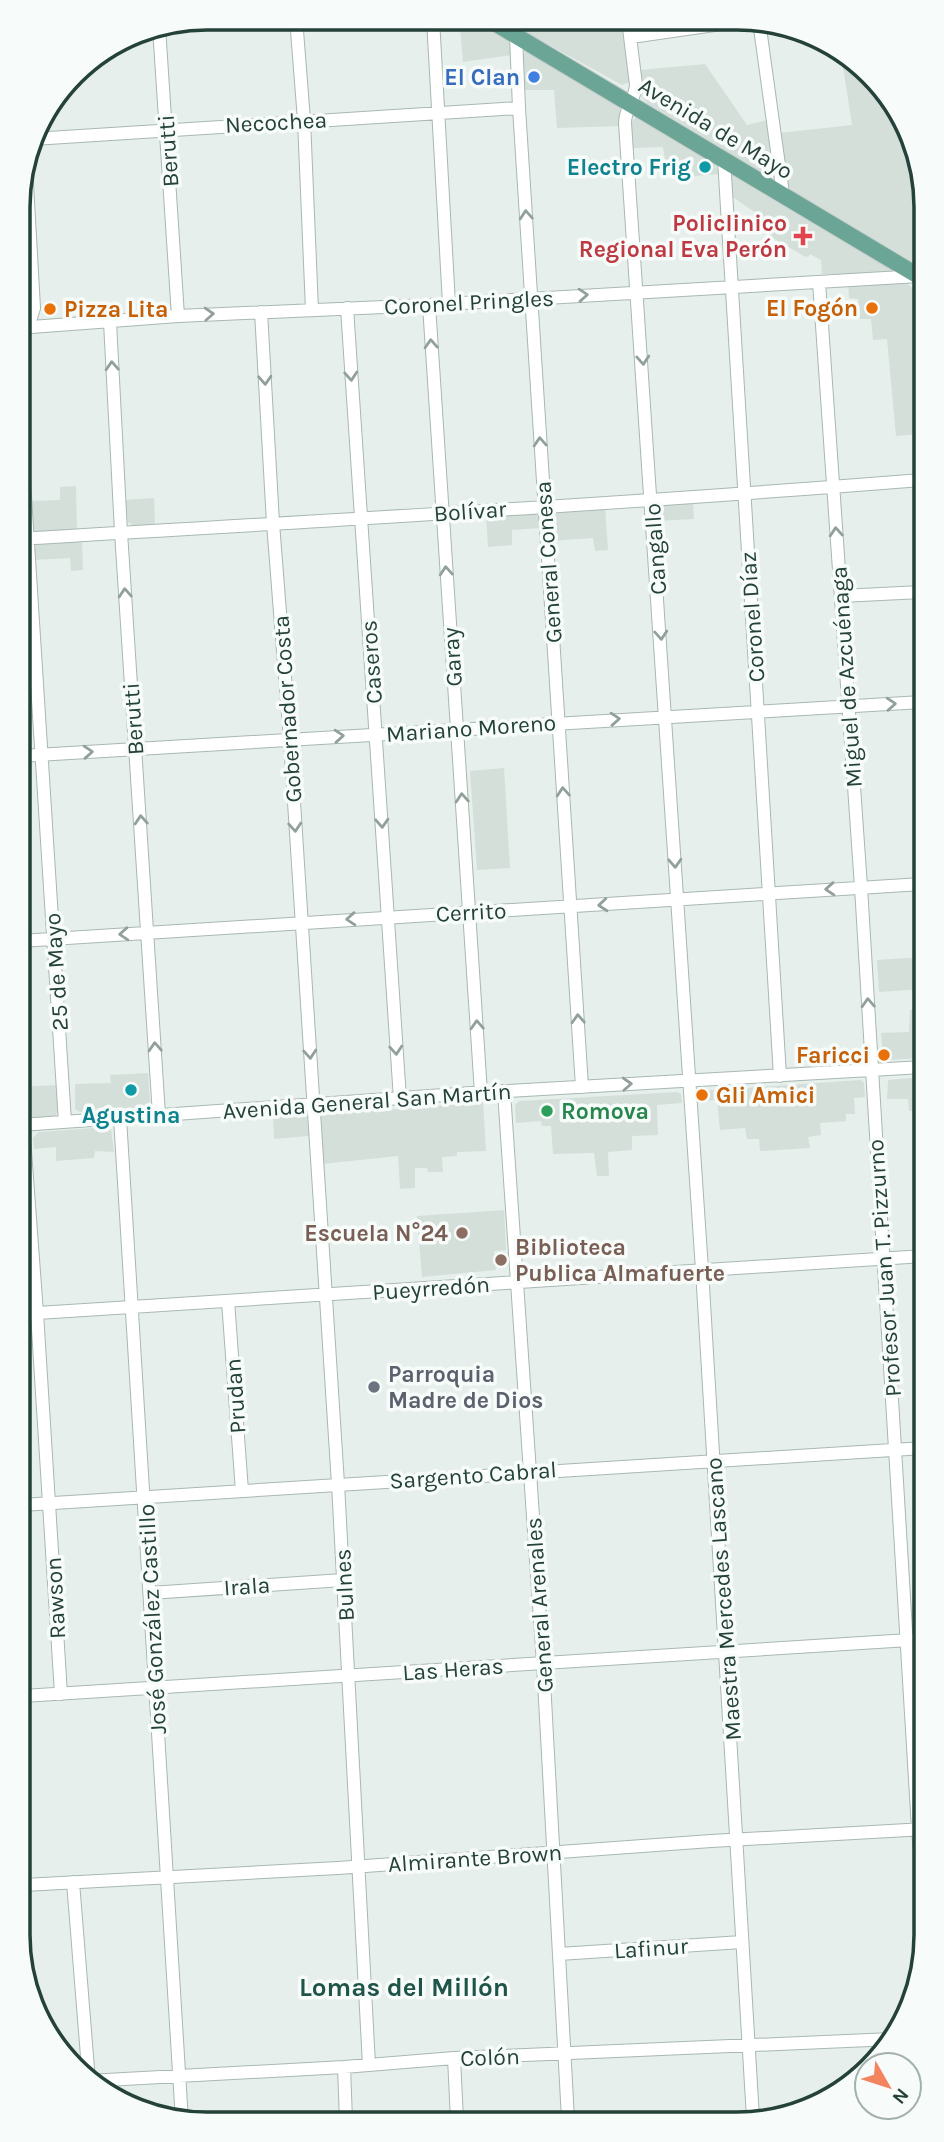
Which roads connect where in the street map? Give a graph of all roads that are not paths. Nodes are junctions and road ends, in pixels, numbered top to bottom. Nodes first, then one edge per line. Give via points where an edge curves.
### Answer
1 (297, 30) edge
2 (433, 30) edge
3 (506, 30) edge
4 (630, 30) edge
5 (680, 30) edge
6 (760, 31) edge
7 (160, 36) edge
8 (516, 36) junction
9 (631, 37) junction
10 (630, 104) junction
11 (519, 108) junction
12 (437, 114) junction
13 (304, 120) junction
14 (166, 129) junction
15 (43, 138) edge
16 (724, 159) junction
17 (783, 194) junction
18 (30, 237) edge
19 (914, 273) edge
20 (914, 277) edge
21 (820, 282) junction
22 (731, 286) junction
23 (638, 292) junction
24 (531, 299) junction
25 (449, 304) junction
26 (429, 305) junction
27 (346, 308) junction
28 (312, 310) junction
29 (261, 312) junction
30 (178, 316) junction
31 (30, 321) edge
32 (110, 322) junction
33 (30, 329) edge
34 (914, 481) edge
35 (833, 487) junction
36 (743, 494) junction
37 (652, 499) junction
38 (544, 505) junction
39 (441, 513) junction
40 (361, 519) junction
41 (273, 523) junction
42 (121, 532) junction
43 (30, 538) edge
44 (914, 592) edge
45 (841, 597) junction
46 (30, 622) edge
47 (914, 703) edge
48 (848, 707) junction
49 (758, 713) junction
50 (666, 716) junction
51 (558, 723) junction
52 (458, 728) junction
53 (376, 734) junction
54 (290, 740) junction
55 (135, 749) junction
56 (41, 755) junction
57 (30, 756) edge
58 (914, 884) edge
59 (862, 887) junction
60 (769, 893) junction
61 (677, 899) junction
62 (571, 907) junction
63 (470, 911) junction
64 (387, 917) junction
65 (302, 922) junction
66 (149, 932) junction
67 (54, 939) junction
68 (30, 940) edge
69 (914, 1068) edge
70 (872, 1071) junction
71 (780, 1076) junction
72 (689, 1081) junction
73 (582, 1087) junction
74 (504, 1092) junction
75 (481, 1093) junction
76 (400, 1099) junction
77 (313, 1106) junction
78 (159, 1115) junction
79 (120, 1118) junction
80 (65, 1122) junction
81 (30, 1124) edge
82 (30, 1225) edge
83 (914, 1256) edge
84 (883, 1258) junction
85 (702, 1270) junction
86 (516, 1282) junction
87 (325, 1295) junction
88 (228, 1301) junction
89 (133, 1307) junction
90 (30, 1313) edge
91 (37, 1313) junction
92 (914, 1449) edge
93 (896, 1450) junction
94 (714, 1461) junction
95 (530, 1471) junction
96 (338, 1484) junction
97 (242, 1491) junction
98 (145, 1497) junction
99 (50, 1503) junction
100 (30, 1504) edge
101 (343, 1580) junction
102 (150, 1592) junction
103 (908, 1640) junction
104 (914, 1640) edge
105 (726, 1650) junction
106 (542, 1663) junction
107 (349, 1676) junction
108 (157, 1689) junction
109 (61, 1694) junction
110 (30, 1696) edge
111 (914, 1721) edge
112 (914, 1829) edge
113 (738, 1839) junction
114 (553, 1853) junction
115 (358, 1866) junction
116 (167, 1876) junction
117 (73, 1882) junction
118 (30, 1885) edge
119 (742, 1942) junction
120 (559, 1954) junction
121 (880, 2039) edge
122 (749, 2045) junction
123 (564, 2054) junction
124 (454, 2058) junction
125 (88, 2065) edge
126 (369, 2065) junction
127 (344, 2067) junction
128 (178, 2074) junction
129 (105, 2080) edge
130 (181, 2111) edge
131 (753, 2111) edge
132 (346, 2112) edge
133 (457, 2112) edge
134 (568, 2112) edge

1 - 13 street
2 - 12 street
3 - 8 main road, Avenida de Mayo
4 - 9 street, Cangallo
5 - 9 street
6 - 17 street
7 - 14 street, Berutti
8 - 10 main road, Avenida de Mayo
8 - 11 street, General Conesa
9 - 10 street, Cangallo via 636,92
10 - 16 main road, Avenida de Mayo
10 - 23 street, Cangallo via 625,123
11 - 12 street, Necochea
24 -> 11 street, General Conesa
12 - 13 street, Necochea
12 - 25 street
13 - 14 street, Necochea
13 - 28 street
14 - 15 street, Necochea
14 - 30 street, Berutti
16 - 17 main road, Avenida de Mayo
16 - 22 street, Coronel Díaz
17 - 19 main road, Avenida de Mayo
18 - 31 street via 34,308
20 - 21 street, Coronel Pringles
21 - 22 street, Coronel Pringles
21 - 35 street, Miguel de Azcuénaga
22 - 23 street, Coronel Pringles
22 - 36 street, Coronel Díaz
24 -> 23 street, Coronel Pringles
23 -> 37 street, Cangallo
24 - 25 street, Coronel Pringles
38 -> 24 street, General Conesa
25 - 26 street, Coronel Pringles
26 - 27 street, Coronel Pringles
39 -> 26 street, Garay
27 - 28 street, Coronel Pringles
27 -> 40 street, Caseros
28 - 29 street, Coronel Pringles
30 -> 29 street, Coronel Pringles
29 -> 41 street, Gobernador Costa
30 - 32 street, Coronel Pringles
32 - 33 street, Coronel Pringles
42 -> 32 street, Berutti
34 - 35 street, Bolívar
35 - 36 street, Bolívar
45 -> 35 street, Miguel de Azcuénaga
36 - 37 street, Bolívar
36 - 49 street, Coronel Díaz
37 - 38 street, Bolívar
37 -> 50 street, Cangallo
38 - 39 street, Bolívar
38 - 51 street, General Conesa
39 - 40 street, Bolívar
52 -> 39 street, Garay
40 - 41 street, Bolívar
40 - 53 street, Caseros
41 - 42 street, Bolívar
41 - 54 street, Gobernador Costa
42 - 43 street, Bolívar
55 -> 42 street, Berutti
44 - 45 street
45 - 48 street, Miguel de Azcuénaga
46 - 56 street, 25 de Mayo
48 -> 47 street, Mariano Moreno
48 - 49 street, Mariano Moreno
48 - 59 street, Miguel de Azcuénaga
49 - 50 street, Mariano Moreno
49 - 60 street, Coronel Díaz
51 -> 50 street, Mariano Moreno
50 -> 61 street, Cangallo
51 - 52 street, Mariano Moreno
62 -> 51 street, General Conesa
52 - 53 street, Mariano Moreno
63 -> 52 street, Garay
54 -> 53 street, Mariano Moreno
53 -> 64 street, Caseros
54 - 55 street, Mariano Moreno
54 -> 65 street, Gobernador Costa
56 -> 55 street, Mariano Moreno
66 -> 55 street, Berutti
56 - 57 street, Mariano Moreno
56 - 67 street, 25 de Mayo
58 - 59 street, Cerrito
59 -> 60 street, Cerrito
70 -> 59 street, Miguel de Azcuénaga
60 - 61 street, Cerrito
60 - 71 street, Coronel Díaz
61 -> 62 street, Cerrito
61 - 72 street, Cangallo
62 - 63 street, Cerrito
73 -> 62 street, General Conesa
63 - 64 street, Cerrito
75 -> 63 street, Garay
64 -> 65 street, Cerrito
64 -> 76 street, Caseros
65 - 66 street, Cerrito
65 -> 77 street, Gobernador Costa
66 -> 67 street, Cerrito
78 -> 66 street, Berutti
67 - 68 street, Cerrito
67 - 80 street, 25 de Mayo
69 - 70 street, Avenida General San Martín
70 - 71 street, Avenida General San Martín
70 - 84 street, Profesor Juan T. Pizzurno
71 - 72 street, Avenida General San Martín
73 -> 72 street, Avenida General San Martín
72 - 85 street, Maestra Mercedes Lascano
73 - 74 street, Avenida General San Martín
74 - 75 street, Avenida General San Martín
74 - 86 street, General Arenales
75 - 76 street, Avenida General San Martín
76 - 77 street, Avenida General San Martín
77 - 78 street, Avenida General San Martín
77 - 87 street, Bulnes
78 - 79 street, Avenida General San Martín
79 - 80 street, Avenida General San Martín
79 - 89 street, José González Castillo
80 - 81 street, Avenida General San Martín
82 - 91 street, Rawson
83 - 84 street, Pueyrredón
84 - 85 street, Pueyrredón
84 - 93 street, Profesor Juan T. Pizzurno
85 - 86 street, Pueyrredón
85 - 94 street, Maestra Mercedes Lascano
86 - 87 street, Pueyrredón
86 - 95 street, General Arenales
87 - 88 street, Pueyrredón
87 - 96 street, Bulnes
88 - 89 street, Pueyrredón
88 - 97 street, Prudan
89 - 91 street, Pueyrredón
89 - 98 street, José González Castillo
90 - 91 street, Pueyrredón
91 - 99 street, Rawson
92 - 93 street, Sargento Cabral
93 - 94 street, Sargento Cabral
93 - 103 street, Profesor Juan T. Pizzurno
94 - 95 street, Sargento Cabral
94 - 105 street, Maestra Mercedes Lascano
95 - 96 street, Sargento Cabral
95 - 106 street, General Arenales
96 - 97 street, Sargento Cabral
96 - 101 street, Bulnes
97 - 98 street, Sargento Cabral
98 - 99 street, Sargento Cabral
98 - 102 street, José González Castillo
99 - 100 street, Sargento Cabral
99 - 109 street, Rawson
101 - 102 street, Irala
101 - 107 street, Bulnes
102 - 108 street, José González Castillo
103 - 104 street, Las Heras
103 - 105 street, Las Heras
103 - 111 street, Profesor Juan T. Pizzurno
105 - 106 street, Las Heras
105 - 113 street, Maestra Mercedes Lascano
106 - 107 street, Las Heras
106 - 114 street, General Arenales
107 - 108 street, Las Heras
107 - 115 street, Bulnes
108 - 109 street, Las Heras
108 - 116 street, José González Castillo
109 - 110 street, Las Heras
112 - 113 street, Almirante Brown
113 - 114 street, Almirante Brown
113 - 119 street, Maestra Mercedes Lascano
114 - 115 street, Almirante Brown
114 - 120 street, General Arenales
115 - 116 street, Almirante Brown
115 - 126 street, Bulnes
116 - 117 street, Almirante Brown
116 - 128 street, José González Castillo
117 - 118 street, Almirante Brown
117 - 125 street
119 - 120 street, Lafinur
119 - 122 street, Maestra Mercedes Lascano
120 - 123 street, General Arenales
121 - 122 street, Colón
122 - 123 street, Colón
122 - 131 street, Maestra Mercedes Lascano
123 - 124 street, Colón
123 - 134 street, General Arenales
124 - 126 street, Colón
124 - 133 street
126 - 127 street, Colón
127 - 128 street, Colón
127 - 132 street
128 - 129 street, Colón
128 - 130 street, José González Castillo

